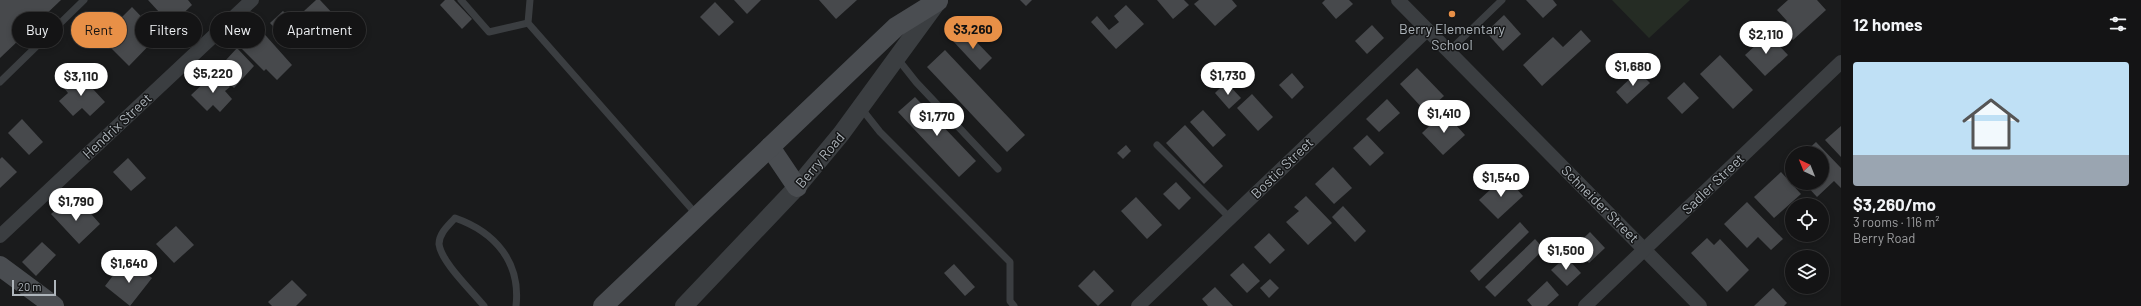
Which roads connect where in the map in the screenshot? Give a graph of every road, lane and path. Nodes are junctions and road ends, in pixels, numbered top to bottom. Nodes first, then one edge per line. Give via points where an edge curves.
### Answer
1 (84, 0) edge
2 (252, 0) edge
3 (461, 0) edge
4 (530, 0) edge
5 (938, 0) edge
6 (1502, 0) edge
7 (1405, 2) edge
8 (528, 23) junction
9 (1427, 30) junction
10 (1448, 52) junction
11 (897, 58) junction
12 (1841, 62) edge
13 (0, 82) edge
14 (861, 108) junction
15 (1157, 145) dead end
16 (770, 147) junction
17 (998, 169) dead end
18 (797, 187) junction
19 (697, 215) junction
20 (1230, 218) junction
21 (0, 236) edge
22 (1645, 249) junction
23 (0, 266) edge
24 (54, 306) edge
25 (484, 306) edge
26 (516, 306) edge
27 (603, 306) edge
28 (684, 306) edge
29 (1014, 306) edge
30 (1138, 306) edge
31 (1585, 306) edge
32 (1700, 306) edge

1 - 13 lane
2 - 21 street, Hendrix Street
3 - 8 lane via 489,32
4 - 8 lane
5 - 11 street, Berry Road
5 - 16 main road via 896,27
6 - 10 lane
7 - 9 street, Schneider Street
8 - 19 lane
9 - 10 street, Schneider Street
9 - 20 street, Bostic Street
10 - 22 street, Schneider Street
11 - 14 street, Berry Road
11 - 17 lane via 916,82
12 - 22 street, Sadler Street
14 - 18 street, Berry Road
14 - 29 lane via 880,132 1010,262 1010,301
15 - 20 lane
16 - 18 main road
16 - 19 main road
18 - 28 street, Berry Road
19 - 27 main road
20 - 30 street, Bostic Street
22 - 31 street, Sadler Street
22 - 32 street, Schneider Street
23 - 24 main road
25 - 26 lane via 445,259 439,243 444,229 455,218 473,224 488,234 513,265 518,289

